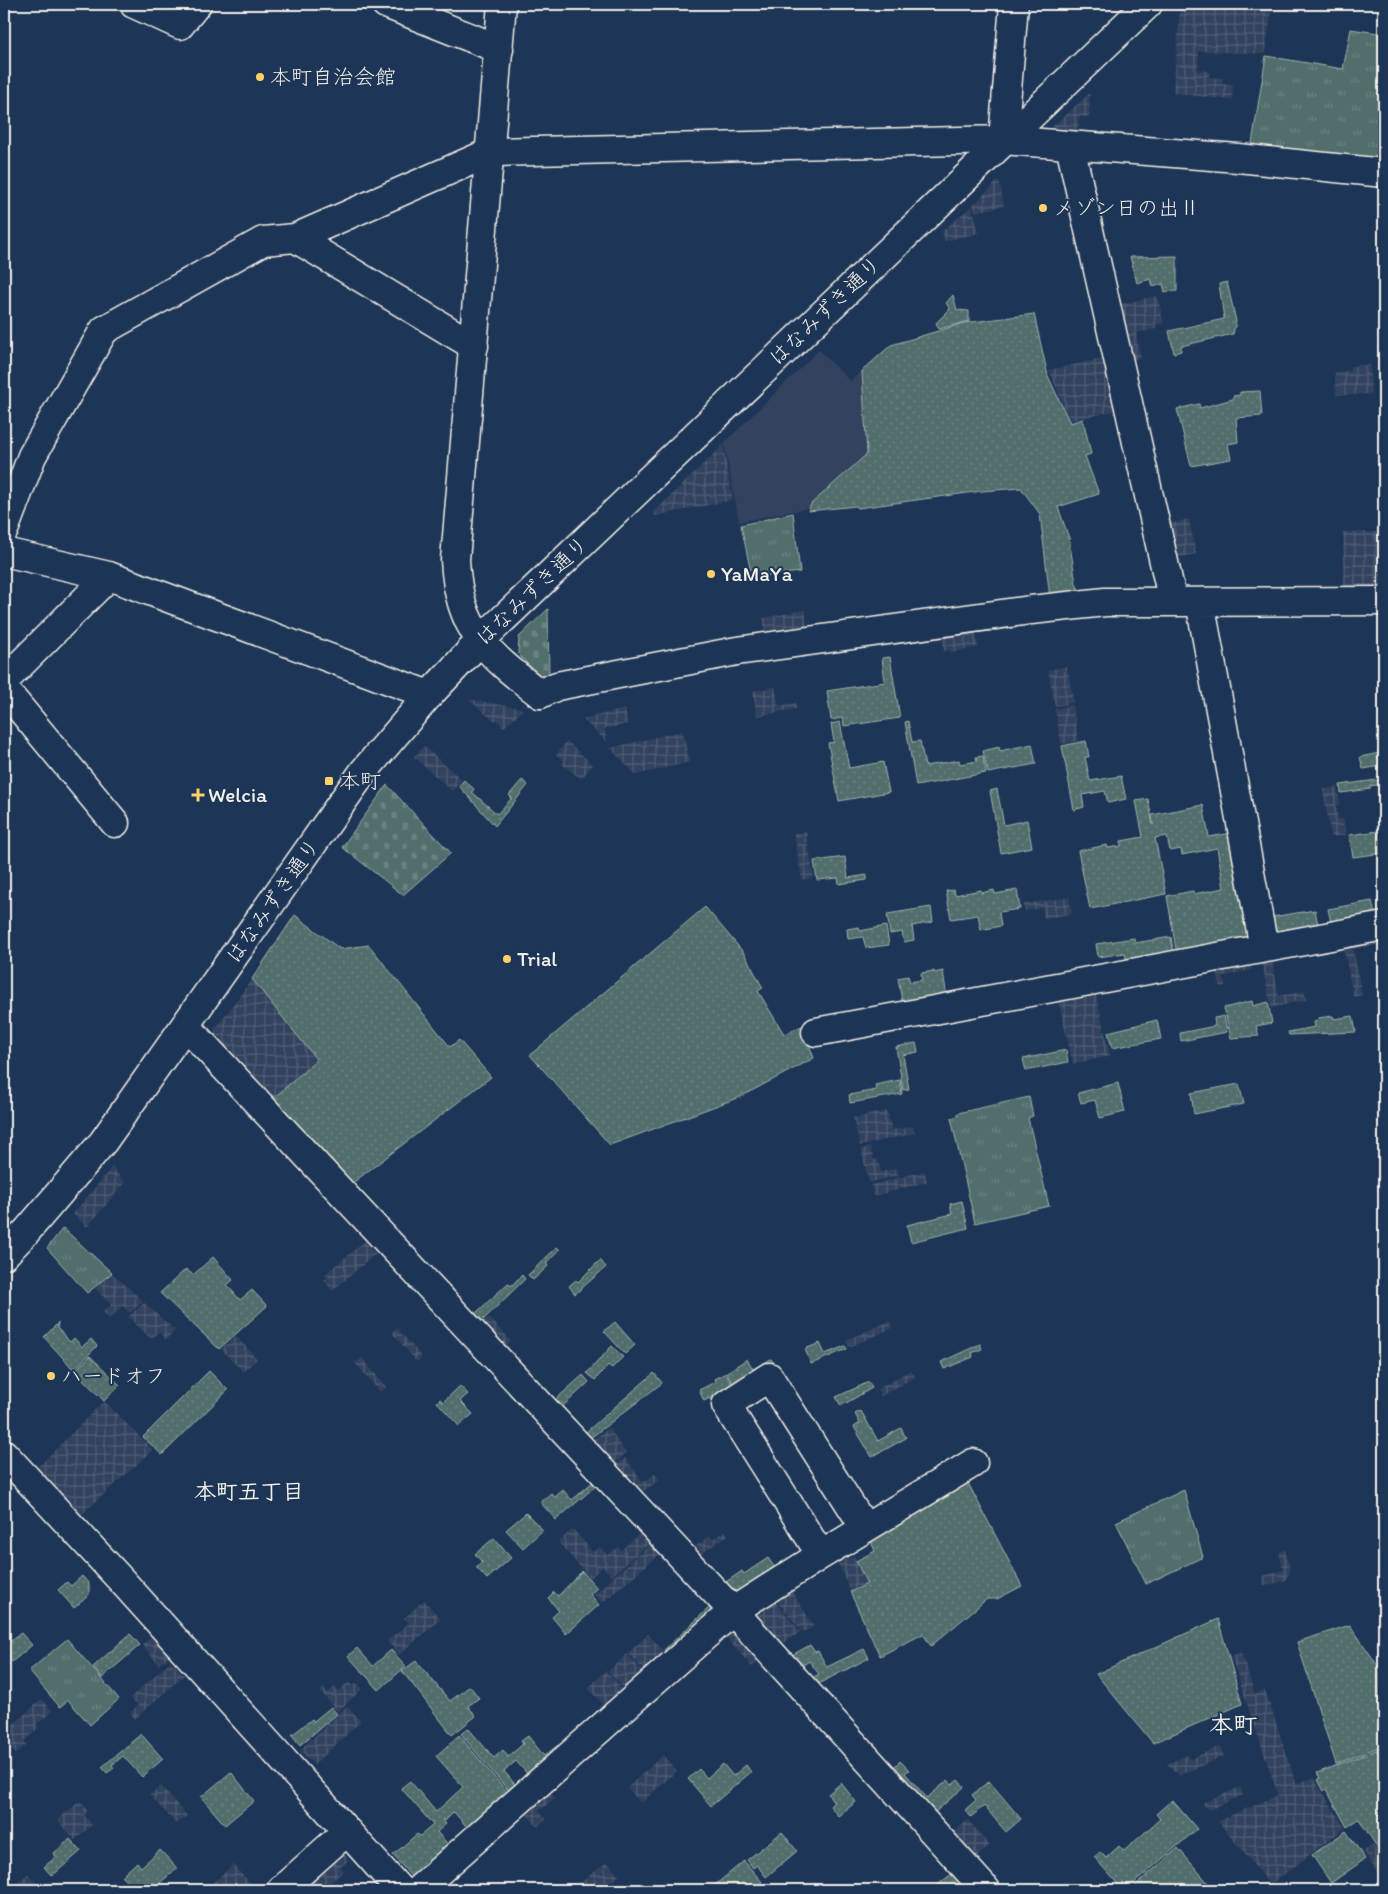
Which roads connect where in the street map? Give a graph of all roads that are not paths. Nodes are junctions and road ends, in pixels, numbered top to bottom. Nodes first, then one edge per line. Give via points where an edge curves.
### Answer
1 (134, 4) edge
2 (197, 4) edge
3 (386, 4) edge
4 (502, 4) edge
5 (1014, 4) edge
6 (1148, 4) edge
7 (499, 48) junction
8 (1003, 140) junction
9 (1070, 146) junction
10 (491, 152) junction
11 (1384, 173) edge
12 (295, 238) junction
13 (474, 346) junction
14 (4, 530) edge
15 (4, 552) edge
16 (108, 576) junction
17 (1384, 601) edge
18 (1173, 602) junction
19 (1200, 602) junction
20 (480, 641) junction
21 (4, 681) edge
22 (4, 689) edge
23 (429, 695) junction
24 (115, 823) dead end
25 (1384, 926) edge
26 (1264, 948) junction
27 (186, 1026) junction
28 (816, 1032) dead end
29 (4, 1255) edge
30 (4, 1454) edge
31 (973, 1463) dead end
32 (865, 1528) junction
33 (821, 1554) junction
34 (733, 1611) junction
35 (346, 1832) junction
36 (281, 1890) edge
37 (400, 1890) edge
38 (418, 1890) edge
39 (986, 1890) edge

1 - 2 street via 180,25
3 - 7 street
4 - 7 street
5 - 8 street
6 - 8 street, はなみずき通り
7 - 10 street
8 - 9 street
8 - 10 street
8 - 20 street, はなみずき通り
9 - 11 street
9 - 18 street
10 - 12 street
10 - 13 street
12 - 13 street
12 - 14 street via 263,241 104,330 32,456
13 - 20 street via 455,560 463,611
15 - 16 street
16 - 21 street
16 - 23 street
17 - 19 street
18 - 19 street
18 - 20 street via 1105,602 1031,610 737,651 557,686 540,694 506,668
19 - 26 street
20 - 23 street, はなみずき通り
22 - 24 street
23 - 27 street, はなみずき通り via 364,771
25 - 26 street
26 - 28 street
27 - 29 street, はなみずき通り via 103,1142
27 - 34 street
30 - 35 street
31 - 32 street
32 - 33 street
32 - 33 street via 769,1377 726,1405
33 - 34 street
34 - 38 street
34 - 39 street
35 - 36 street
35 - 37 street

